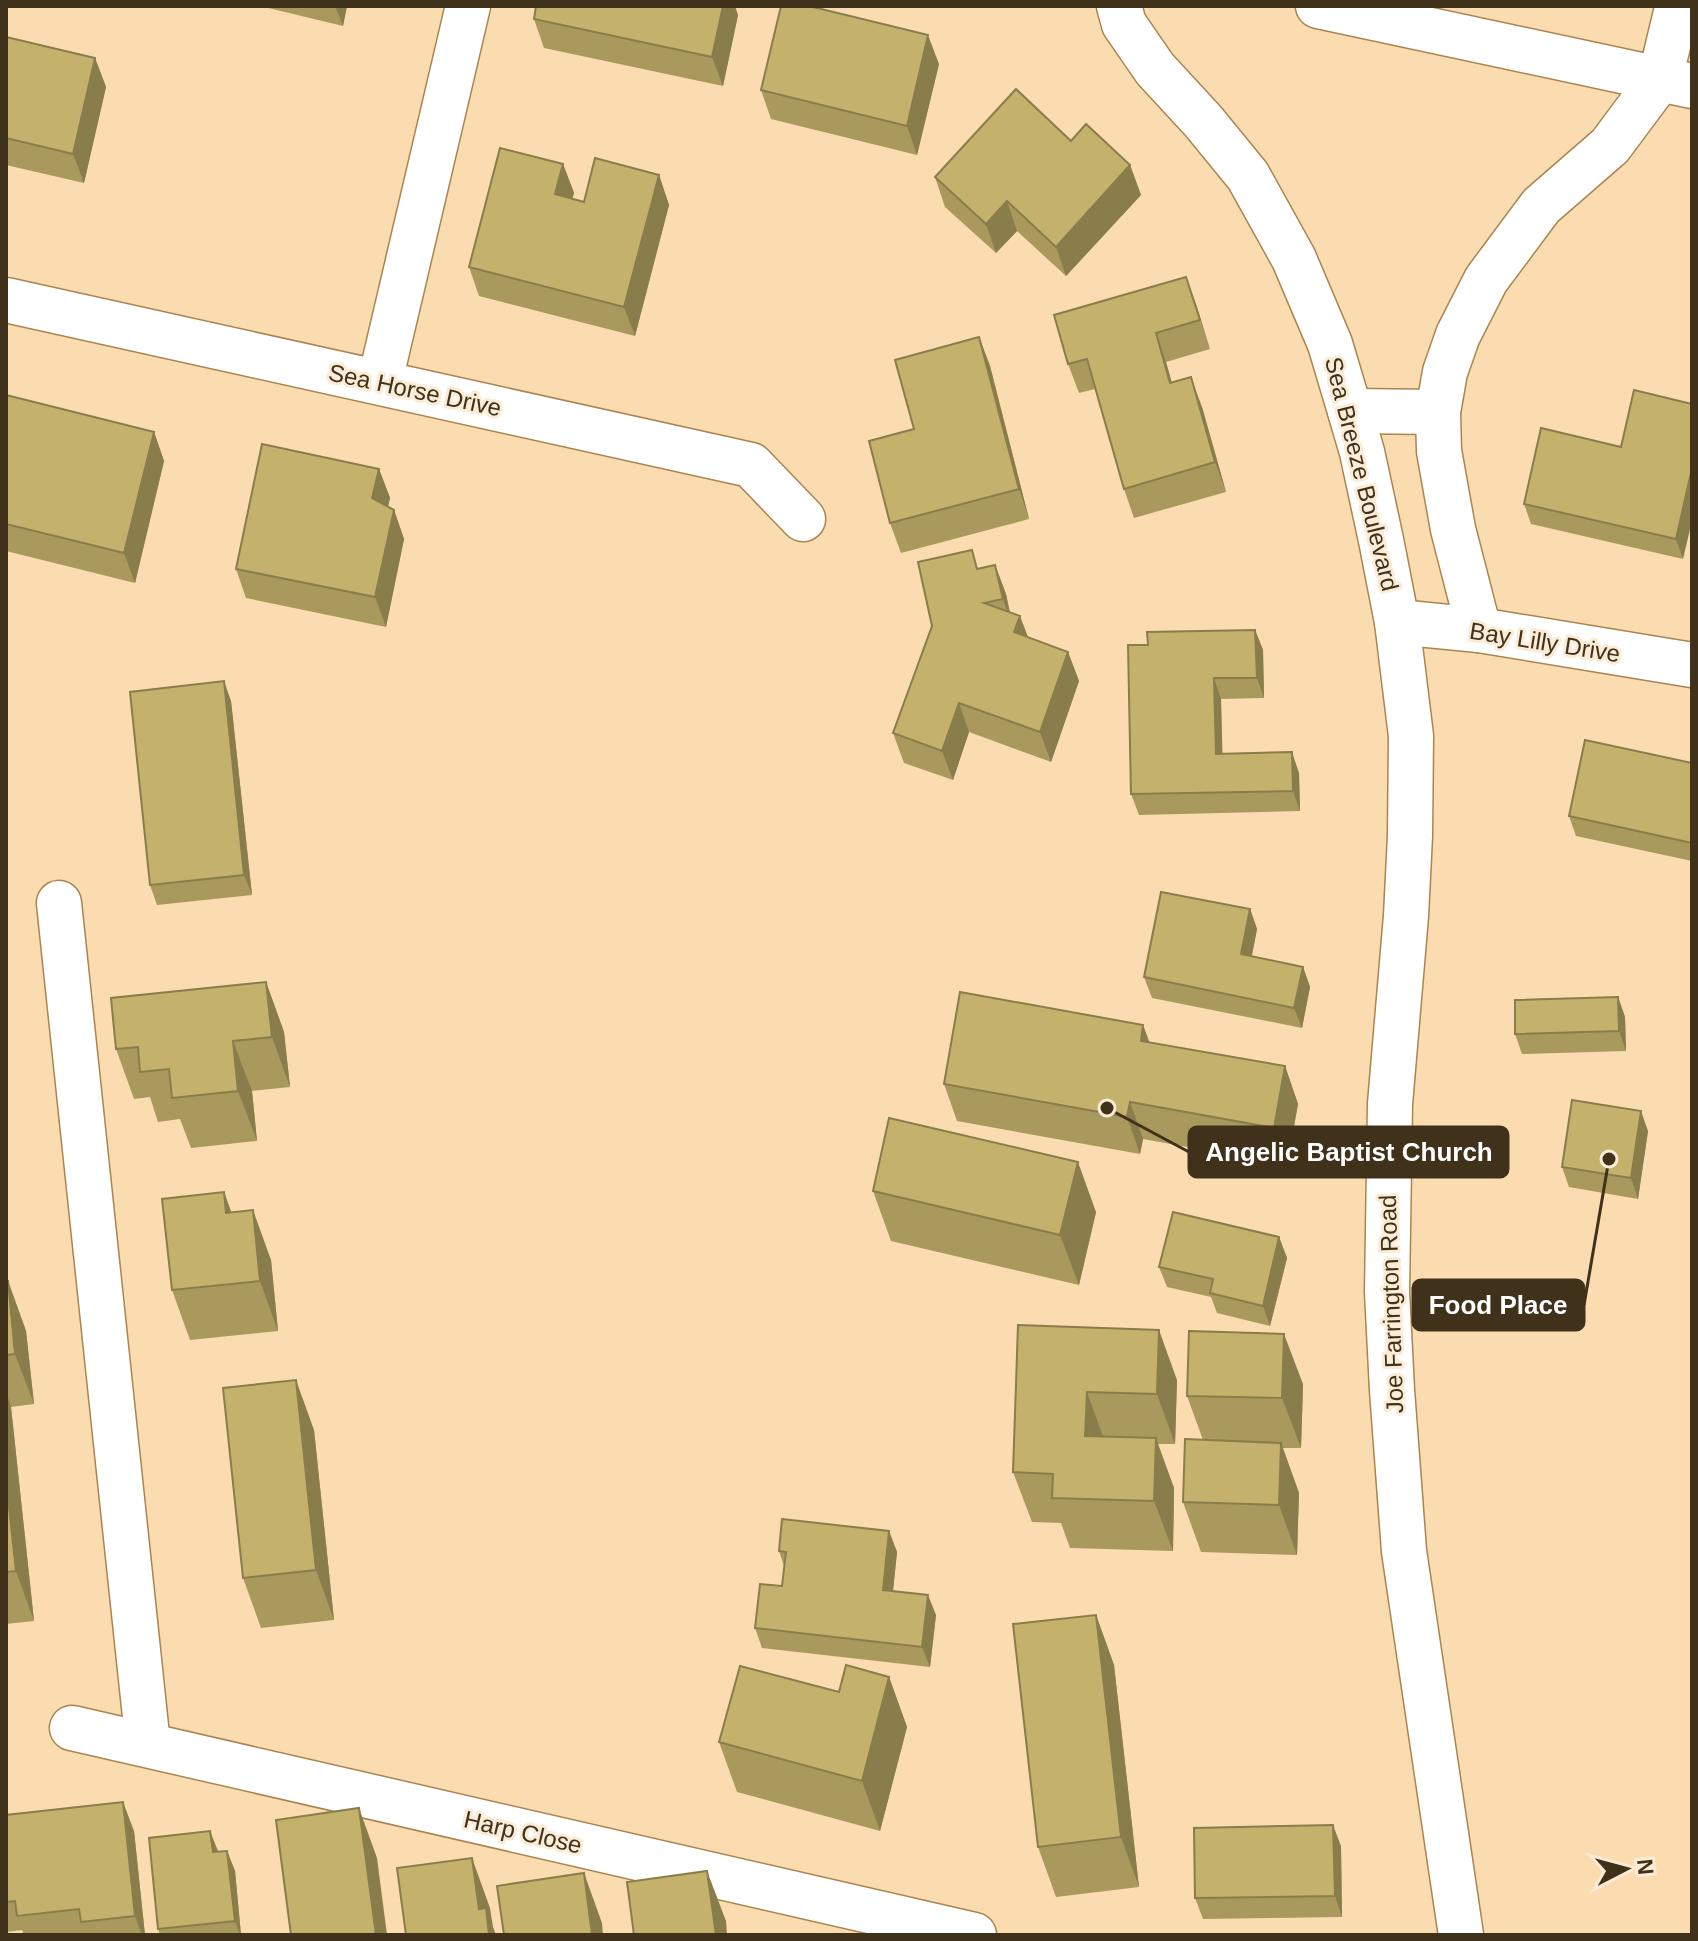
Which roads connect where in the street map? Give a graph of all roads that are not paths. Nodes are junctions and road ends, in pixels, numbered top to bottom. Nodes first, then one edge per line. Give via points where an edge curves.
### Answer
1 (468, 6) edge
2 (1119, 6) edge
3 (1318, 6) edge
4 (1679, 8) edge
5 (1676, 83) edge
6 (6, 300) edge
7 (380, 381) junction
8 (1350, 411) junction
9 (1438, 412) junction
10 (803, 519) dead end
11 (1397, 622) junction
12 (1479, 630) junction
13 (1692, 665) edge
14 (59, 903) dead end
15 (72, 1728) dead end
16 (148, 1745) junction
17 (974, 1935) edge
18 (1461, 1935) edge

1 - 7 street
2 - 8 street, Sea Breeze Boulevard via 1124,24 1155,69 1248,176 1294,259 1330,344
3 - 5 street
4 - 5 street
5 - 9 street via 1541,206 1486,280 1458,335
6 - 7 street, Sea Horse Drive
7 - 10 street, Sea Horse Drive via 751,465
8 - 9 street
8 - 11 street, Sea Breeze Boulevard
9 - 12 street via 1453,529
11 - 12 street, Bay Lilly Drive
11 - 18 street, Joe Farrington Road via 1411,736 1410,836 1390,1104 1387,1292 1404,1551
12 - 13 street, Bay Lilly Drive
14 - 16 street
15 - 16 street, Harp Close
16 - 17 street, Harp Close

